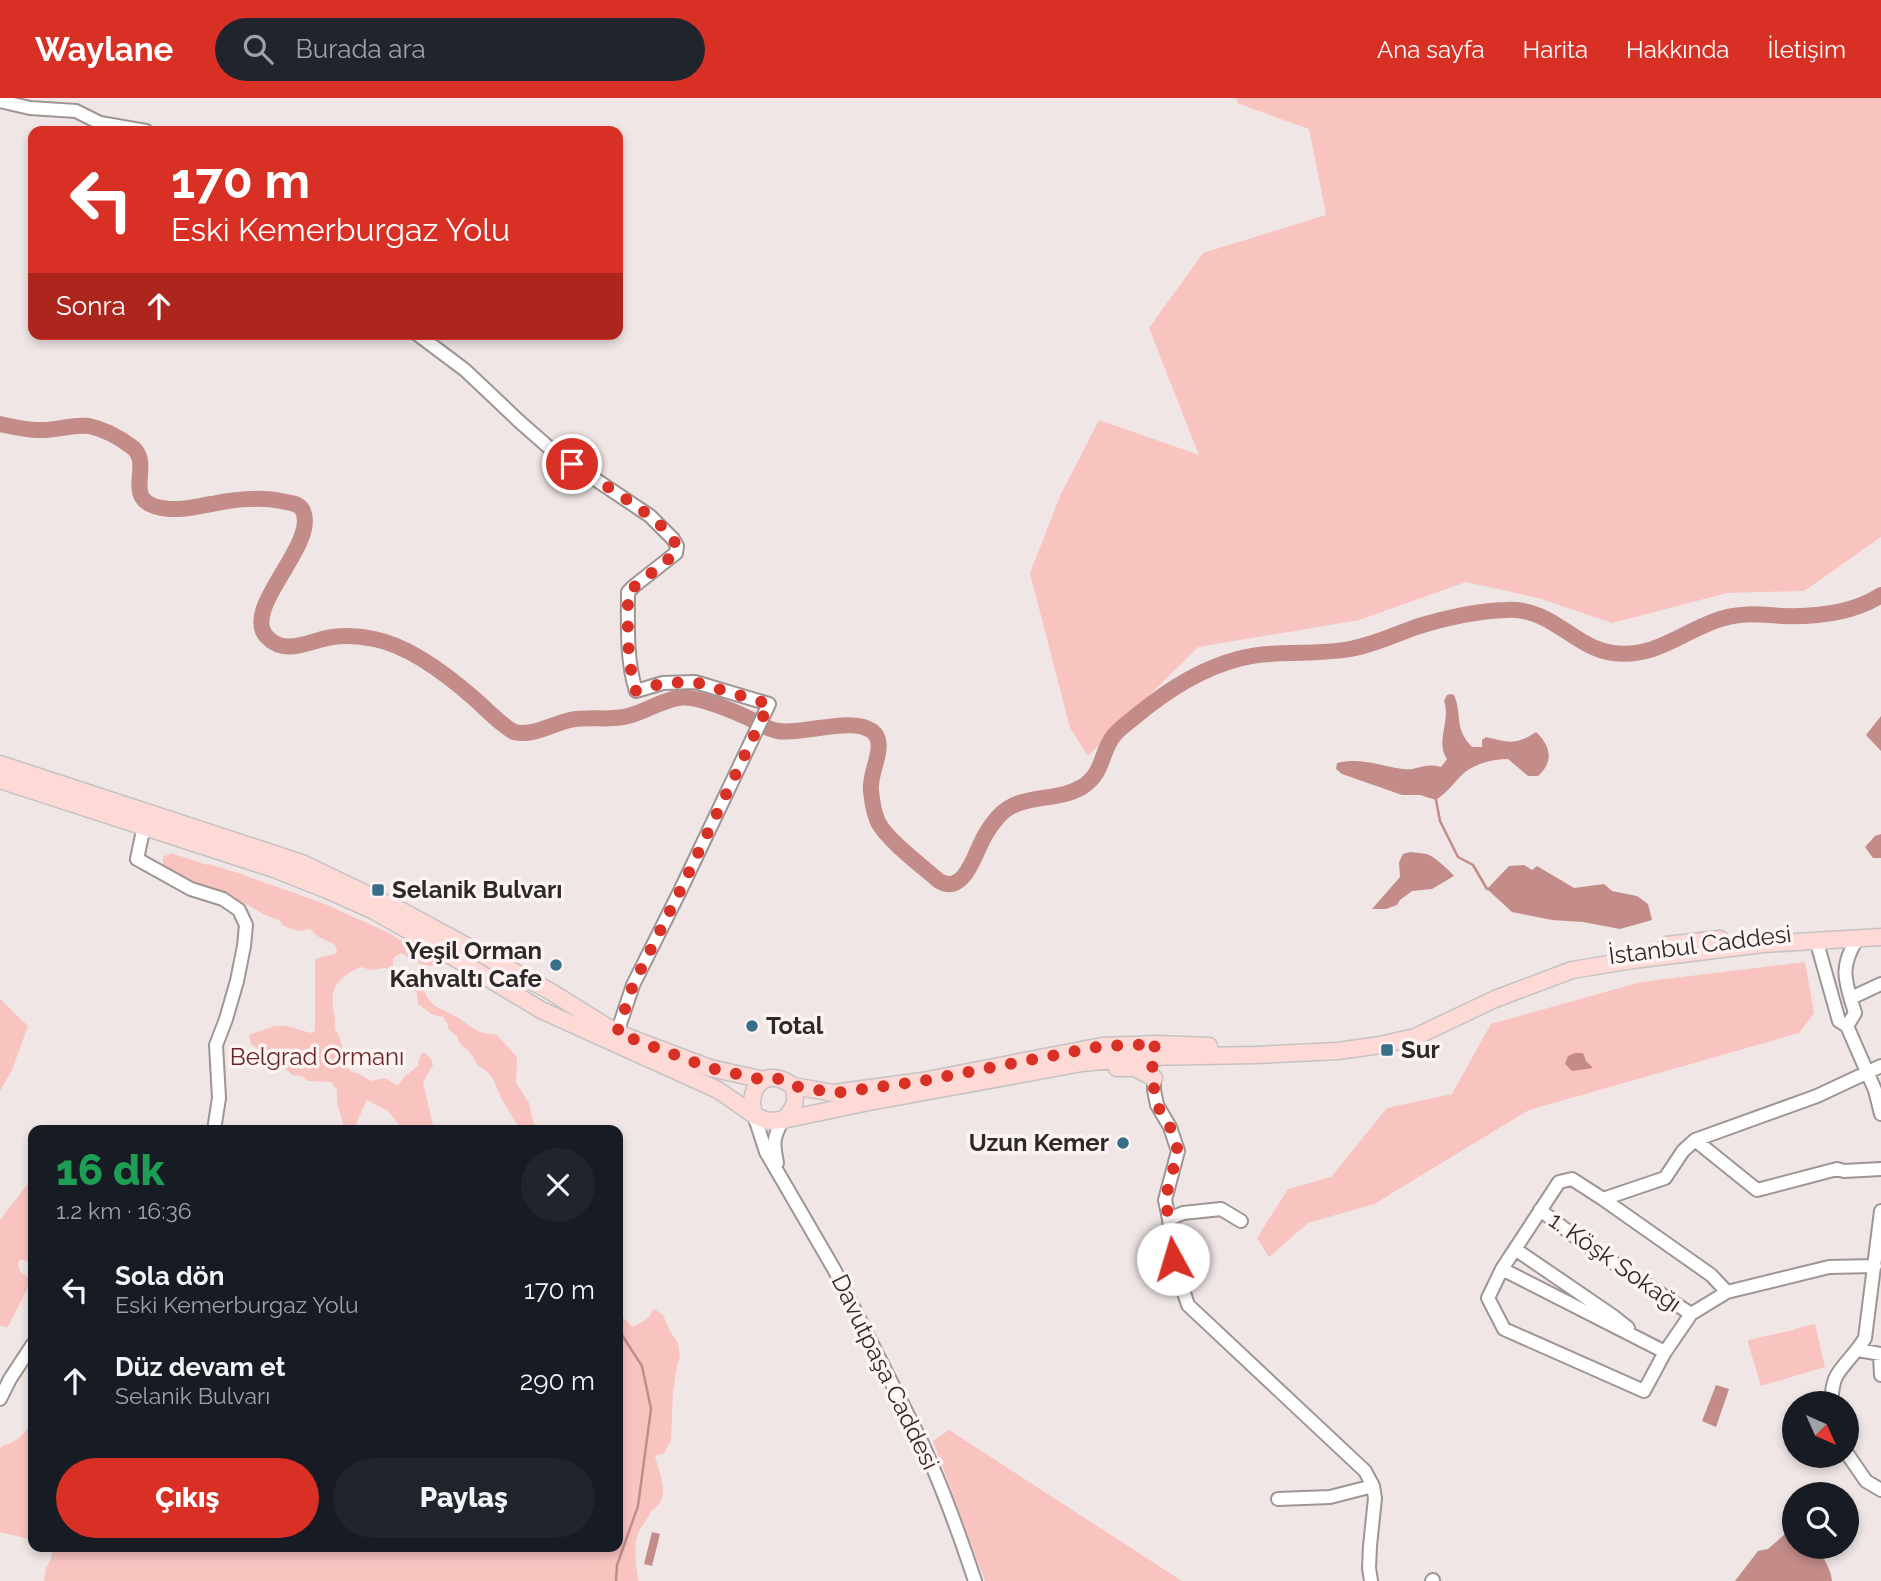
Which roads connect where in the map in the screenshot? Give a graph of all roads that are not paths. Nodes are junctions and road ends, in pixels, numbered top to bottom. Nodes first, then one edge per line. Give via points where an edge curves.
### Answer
1 (0, 101) edge
2 (117, 126) edge
3 (425, 340) edge
4 (0, 764) edge
5 (0, 780) edge
6 (144, 826) junction
7 (1881, 929) edge
8 (1819, 937) junction
9 (1881, 937) edge
10 (1857, 939) junction
11 (1881, 985) edge
12 (1851, 998) junction
13 (1847, 1026) junction
14 (617, 1033) junction
15 (1158, 1052) junction
16 (1082, 1063) junction
17 (1881, 1066) edge
18 (1867, 1071) junction
19 (1154, 1078) junction
20 (764, 1080) junction
21 (793, 1086) junction
22 (1881, 1114) edge
23 (754, 1115) junction
24 (783, 1120) junction
25 (215, 1125) edge
26 (1695, 1140) junction
27 (1881, 1169) edge
28 (778, 1170) junction
29 (1603, 1199) junction
30 (1540, 1210) junction
31 (1881, 1211) edge
32 (1169, 1219) junction
33 (1241, 1221) dead end
34 (1515, 1250) junction
35 (1875, 1266) junction
36 (1502, 1269) junction
37 (1727, 1292) junction
38 (1691, 1314) junction
39 (1639, 1337) junction
40 (1858, 1350) junction
41 (28, 1352) edge
42 (1665, 1352) junction
43 (1880, 1354) edge
44 (1881, 1375) edge
45 (1832, 1391) edge
46 (0, 1399) edge
47 (1857, 1468) edge
48 (1373, 1486) junction
49 (1881, 1490) edge
50 (1278, 1499) dead end
51 (975, 1581) edge
52 (1371, 1581) edge

1 - 2 street via 76,111
3 - 14 street via 553,450 650,516 673,539 676,553 628,592 628,640 636,691 663,683 695,682 769,704 633,985
4 - 14 main road via 302,863 548,989
5 - 6 main road
6 - 23 main road via 274,869 372,910 541,1010 718,1090
6 - 25 street via 137,859 191,889 223,899 239,910 246,925 237,981 216,1045 219,1098
7 - 8 main road, İstanbul Caddesi
8 - 10 main road, İstanbul Caddesi
8 - 13 street via 1839,1021
8 - 15 main road, İstanbul Caddesi via 1693,941 1584,964 1415,1037 1380,1045 1256,1055
9 - 10 main road, İstanbul Caddesi
10 - 12 street via 1846,962
11 - 12 street
12 - 13 street via 1855,1013
13 - 18 street
14 - 20 main road via 710,1068
15 - 16 main road
15 - 19 main road
15 - 21 main road via 1102,1046 835,1093
16 - 19 main road via 1135,1068
16 - 24 main road
17 - 18 street
18 - 22 street
18 - 26 street via 1817,1096
19 - 32 street via 1157,1105 1178,1151 1165,1200
20 - 21 main road via 776,1078
20 - 23 main road via 751,1098
21 - 24 main road via 795,1100
23 - 24 main road via 767,1121
23 - 28 street, Davutpaşa Caddesi via 766,1152
24 - 28 street via 774,1135
26 - 27 street via 1757,1190 1837,1169
26 - 29 street via 1665,1178
28 - 51 street, Davutpaşa Caddesi via 920,1438
29 - 30 street via 1572,1179 1559,1182
29 - 37 street via 1711,1275
30 - 34 street
30 - 38 street, 1. Köşk Sokağı
31 - 35 street
32 - 33 street via 1221,1209
32 - 48 street via 1173,1259 1188,1306 1352,1458
34 - 36 street
34 - 39 street
35 - 37 street via 1829,1267
35 - 40 street via 1865,1338
36 - 39 street
36 - 42 street via 1488,1298 1504,1329 1644,1391
37 - 38 street
38 - 42 street
39 - 42 street
40 - 43 street
40 - 45 street via 1836,1377
41 - 46 street
43 - 44 street
47 - 49 street via 1866,1481
48 - 50 street via 1330,1497
48 - 52 street

